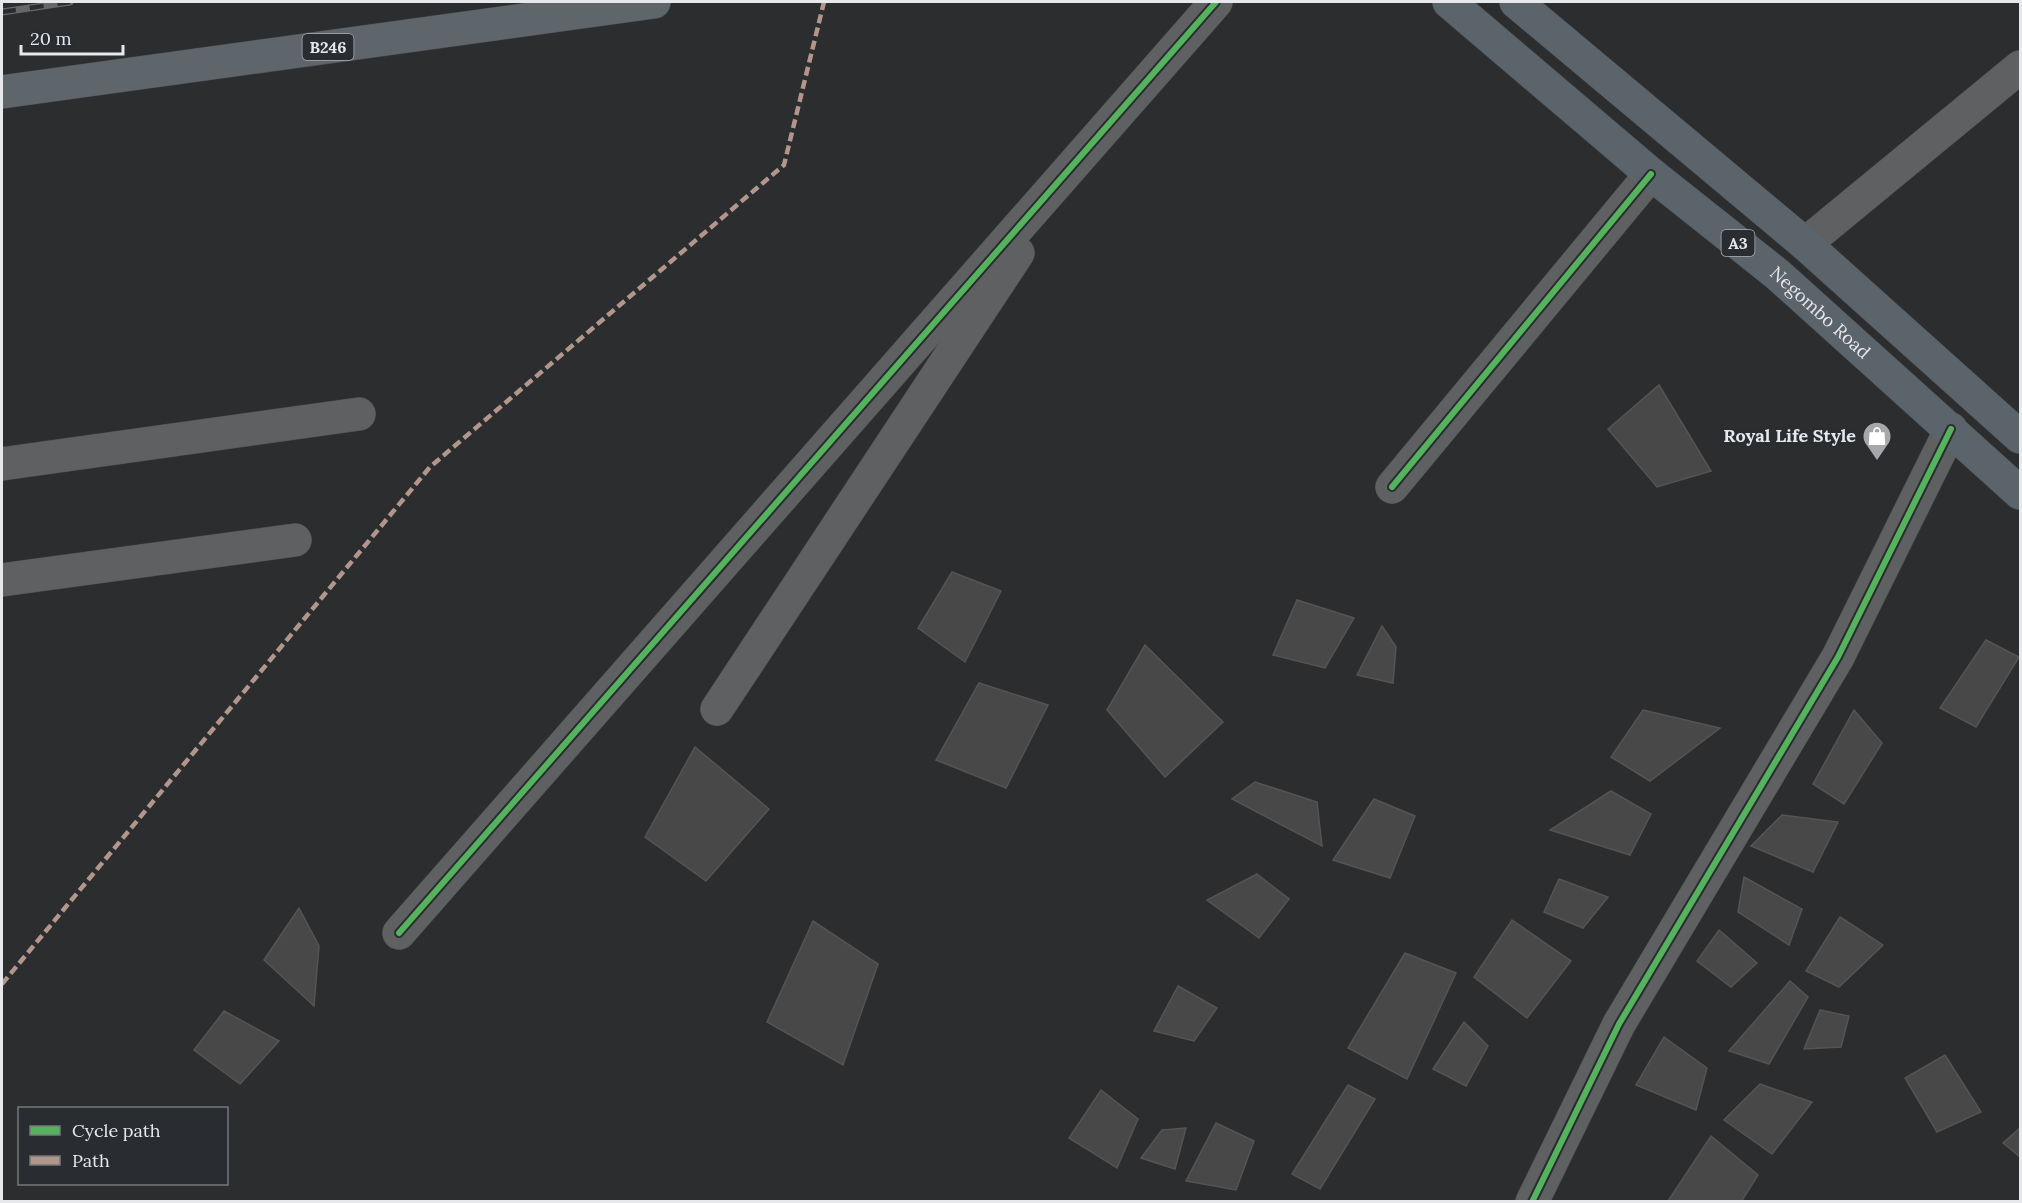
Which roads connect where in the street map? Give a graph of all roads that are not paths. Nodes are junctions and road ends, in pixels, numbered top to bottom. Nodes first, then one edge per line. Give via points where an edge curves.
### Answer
1 (654, 2) edge
2 (1216, 2) edge
3 (1449, 2) edge
4 (1516, 2) edge
5 (2020, 67) edge
6 (2, 92) edge
7 (1087, 148) junction
8 (1650, 174) junction
9 (1805, 244) junction
10 (359, 414) dead end
11 (1952, 429) junction
12 (2020, 437) edge
13 (2, 464) edge
14 (1392, 487) dead end
15 (2020, 493) edge
16 (295, 540) dead end
17 (2, 580) edge
18 (717, 709) dead end
19 (399, 933) dead end
20 (1532, 1202) edge

1 - 6 main road, B246
2 - 7 street
3 - 8 highway, Negombo Road / A3
4 - 9 highway, A3
5 - 9 street
7 - 18 street
7 - 19 street
8 - 11 highway, Negombo Road / A3 via 1777,274
8 - 14 street
9 - 12 highway, A3
10 - 13 street
11 - 15 highway, Negombo Road / A3
11 - 20 street via 1838,657 1619,1024
16 - 17 street

